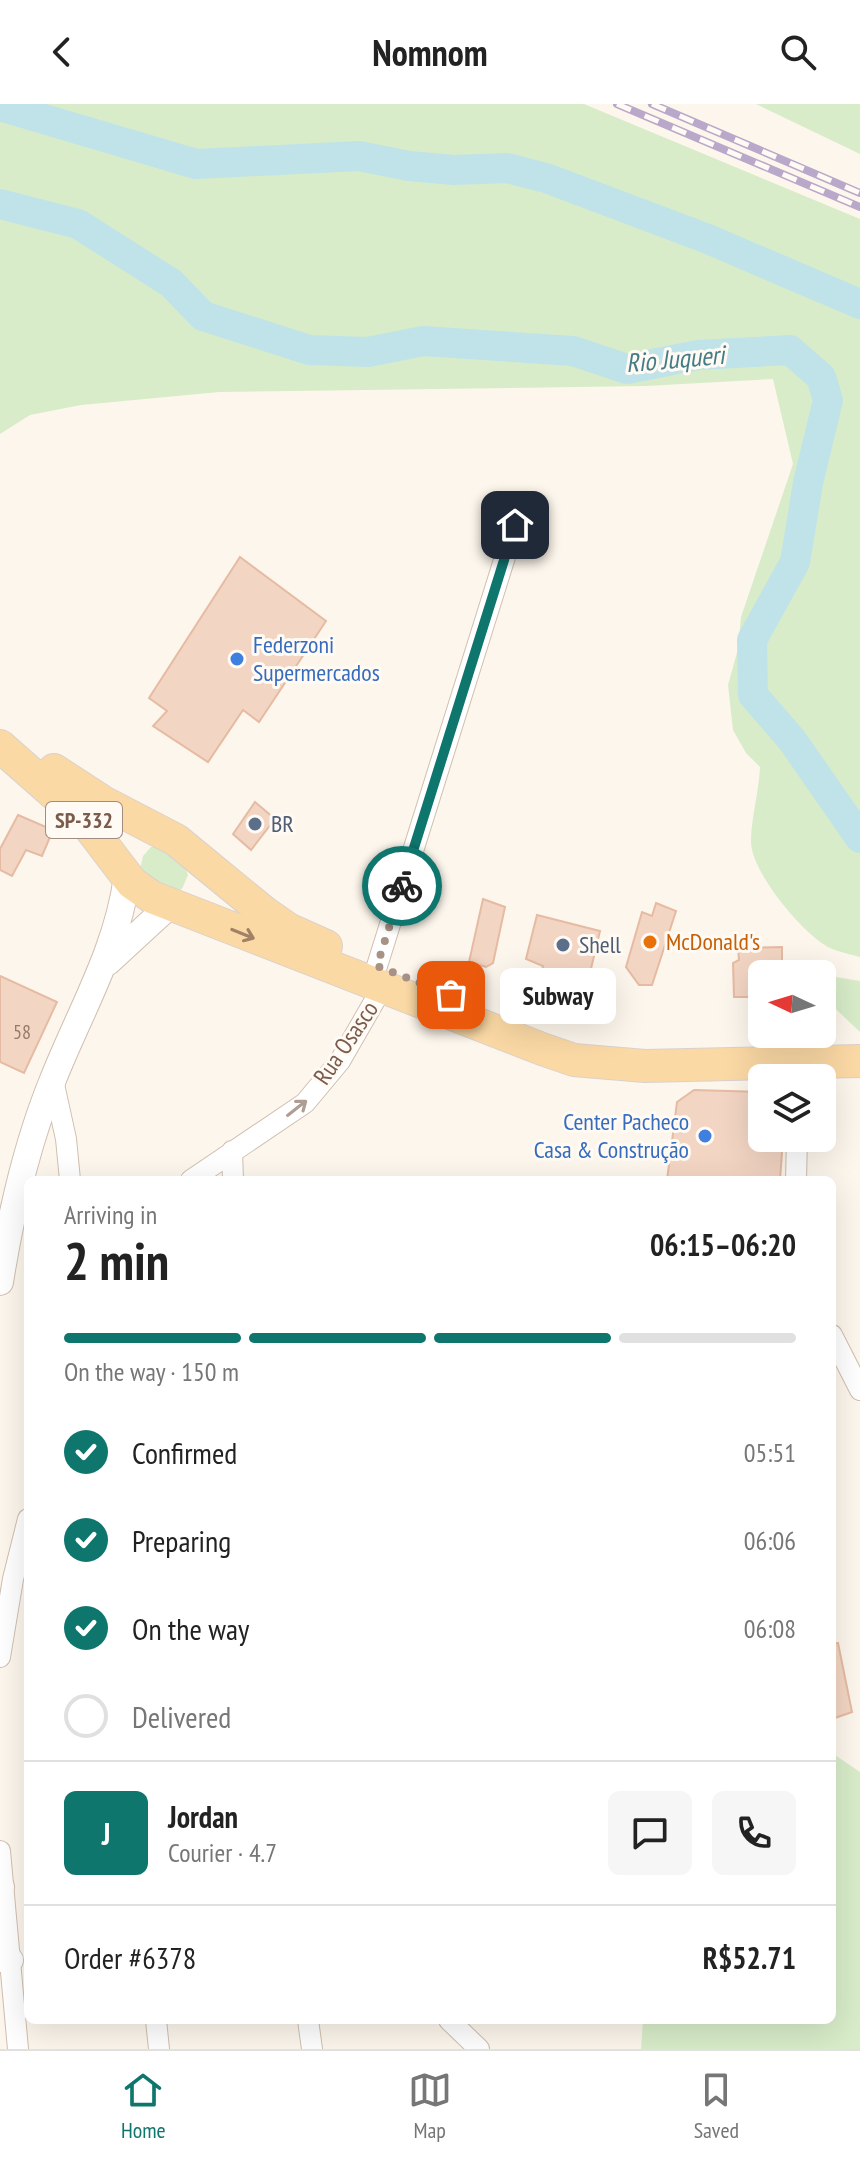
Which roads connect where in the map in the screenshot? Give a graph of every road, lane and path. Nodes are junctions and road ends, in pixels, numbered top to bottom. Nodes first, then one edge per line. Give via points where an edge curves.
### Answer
1 (515, 525) dead end
2 (0, 725) edge
3 (0, 746) edge
4 (0, 766) edge
5 (48, 788) junction
6 (163, 833) junction
7 (194, 853) junction
8 (127, 877) junction
9 (171, 904) junction
10 (102, 968) junction
11 (379, 977) junction
12 (860, 1047) edge
13 (860, 1061) edge
14 (836, 1065) edge
15 (748, 1069) edge
16 (53, 1080) junction
17 (34, 1130) junction
18 (232, 1151) junction
19 (797, 1152) edge
20 (69, 1173) edge
21 (197, 1176) edge
22 (233, 1176) edge
23 (796, 1176) edge
24 (0, 1282) edge
25 (836, 1343) edge
26 (860, 1390) edge
27 (24, 1535) edge
28 (0, 1657) edge
29 (0, 1851) edge
30 (0, 1888) edge
31 (5, 1960) edge
32 (156, 2024) edge
33 (309, 2024) edge
34 (453, 2024) edge
35 (18, 2049) edge
36 (159, 2049) edge
37 (312, 2049) edge
38 (479, 2049) edge

1 - 11 street, Rua Osasco
2 - 6 main road, SP-332 via 86,792
3 - 5 main road, SP-332
4 - 5 street
5 - 8 main road, SP-332 via 102,839
6 - 7 main road, SP-332
6 - 8 main road via 137,847
7 - 9 main road via 193,882
7 - 11 main road, SP-332 via 233,890 288,929
8 - 9 main road, SP-332
8 - 10 street via 120,918
9 - 10 street
9 -> 11 main road, SP-332
10 - 16 street
11 - 12 main road, SP-332 via 570,1037 610,1043
11 - 15 main road, SP-332 via 574,1060
18 -> 11 street, Rua Osasco via 305,1103 340,1061
13 - 14 main road, SP-332
16 - 17 street
16 - 20 street
17 - 20 street via 51,1139
17 - 24 street
18 - 21 street, Rua Osasco
18 - 22 street
19 - 23 street
25 - 26 street
27 - 28 street
29 - 30 street
30 - 31 street
31 - 35 street
32 - 36 street
33 - 37 street
34 - 38 street

